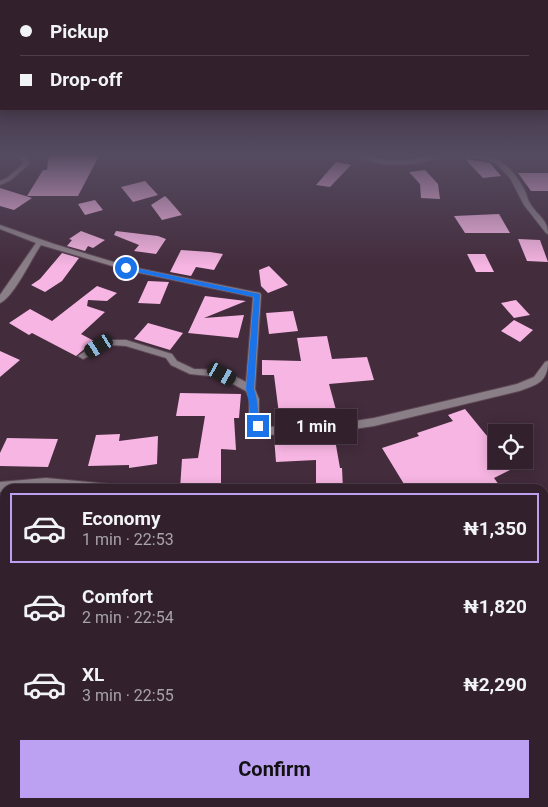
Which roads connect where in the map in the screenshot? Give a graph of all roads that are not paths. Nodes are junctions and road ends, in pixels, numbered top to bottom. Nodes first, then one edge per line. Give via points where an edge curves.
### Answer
1 (522, 192) edge
2 (545, 222) edge
3 (0, 227) edge
4 (548, 232) edge
5 (40, 242) junction
6 (0, 300) edge
7 (83, 356) dead end
8 (548, 364) edge
9 (250, 389) junction
10 (34, 484) edge
11 (56, 484) edge

1 - 2 street via 528,207
2 - 4 street
3 - 5 street
5 - 6 street via 11,289
5 - 9 street via 126,268 258,295
7 - 9 street via 110,342 126,342 169,356 174,363 193,372 222,374
8 - 9 street via 538,380 519,387 374,422 335,428 265,431 254,419 254,400
10 - 11 street

